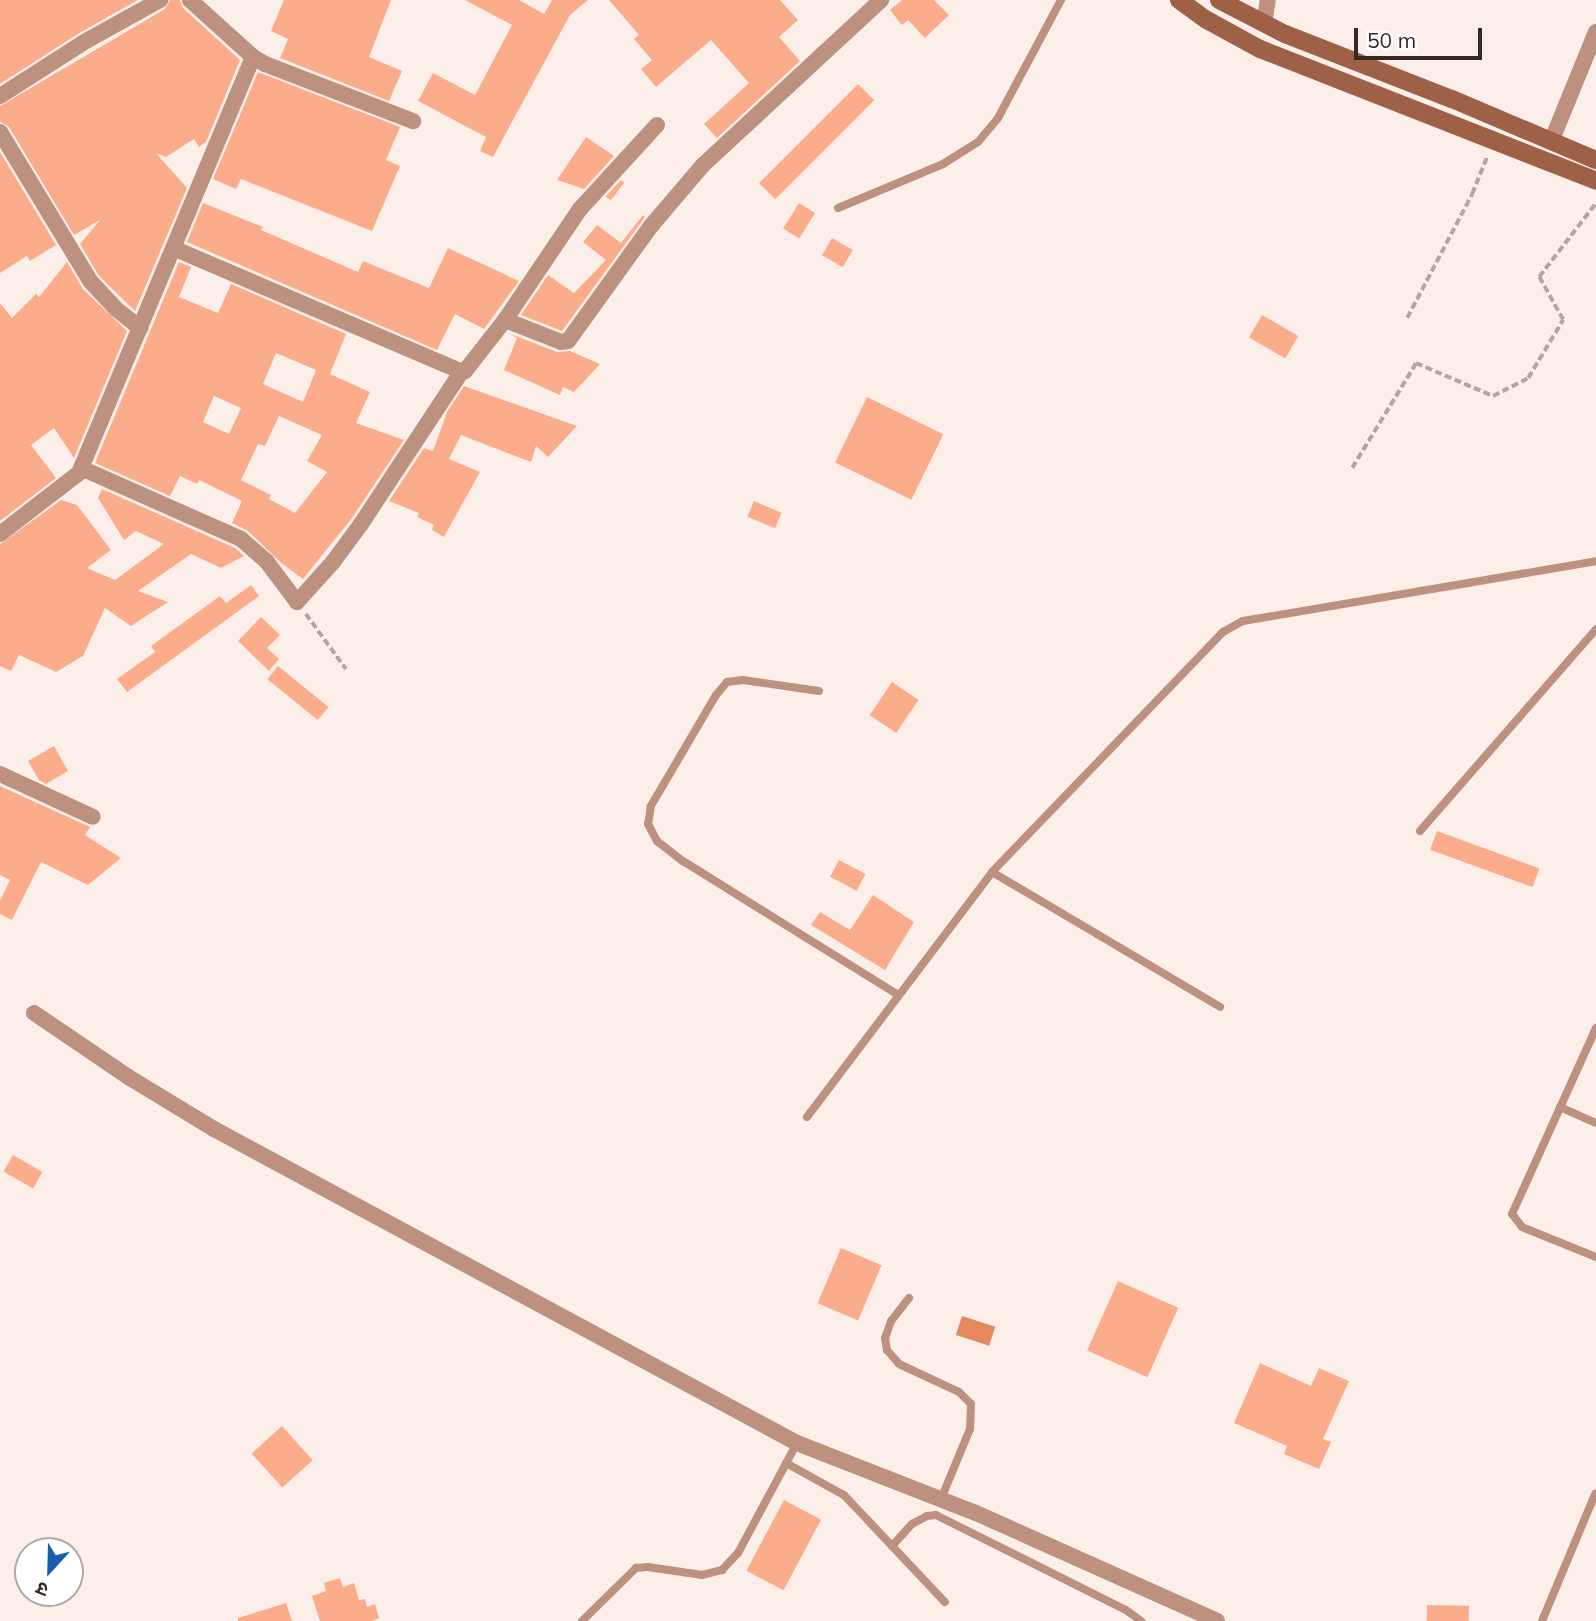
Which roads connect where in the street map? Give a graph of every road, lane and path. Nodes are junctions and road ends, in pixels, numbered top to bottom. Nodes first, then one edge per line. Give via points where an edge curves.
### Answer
1 (160, 0) edge
2 (190, 0) edge
3 (881, 0) edge
4 (1061, 0) edge
5 (1180, 0) edge
6 (1219, 0) edge
7 (1268, 0) edge
8 (1264, 24) junction
9 (1596, 32) edge
10 (253, 57) junction
11 (0, 96) edge
12 (414, 121) dead end
13 (657, 125) dead end
14 (0, 132) edge
15 (1494, 142) junction
16 (1551, 142) junction
17 (1596, 160) edge
18 (1596, 181) edge
19 (1596, 203) edge
20 (838, 208) dead end
21 (173, 248) junction
22 (1407, 318) dead end
23 (505, 320) junction
24 (140, 328) junction
25 (462, 371) junction
26 (81, 468) junction
27 (1352, 468) dead end
28 (0, 534) edge
29 (1596, 561) edge
30 (297, 602) junction
31 (1596, 629) edge
32 (346, 669) dead end
33 (819, 691) dead end
34 (0, 775) edge
35 (93, 817) dead end
36 (1420, 831) dead end
37 (992, 872) junction
38 (898, 995) junction
39 (1220, 1007) dead end
40 (34, 1013) dead end
41 (1595, 1034) edge
42 (1560, 1107) junction
43 (807, 1117) dead end
44 (1596, 1123) edge
45 (1596, 1257) edge
46 (909, 1298) dead end
47 (797, 1443) junction
48 (786, 1463) junction
49 (1595, 1494) edge
50 (941, 1499) junction
51 (892, 1546) junction
52 (944, 1602) dead end
53 (582, 1621) edge
54 (1141, 1621) edge
55 (1217, 1621) edge
56 (1542, 1621) edge

1 - 11 street
2 - 10 street
3 - 23 street via 703,165 651,226 569,341
4 - 20 lane via 998,118 978,142 943,164
5 - 15 main road via 1260,49
6 - 8 main road
7 - 8 street
8 - 16 main road
9 - 16 street
10 - 12 street
10 - 21 street
13 - 23 street via 580,209
14 - 24 street via 90,282
15 - 18 main road
15 - 22 path
16 - 17 main road
19 - 27 path via 1539,277 1563,320 1528,378 1493,396 1416,363
21 - 24 street
21 - 25 street
23 - 25 street
24 - 26 street
25 - 30 street via 333,562
26 - 28 street
26 - 30 street via 241,540 267,562
29 - 37 lane via 1233,625
30 - 32 path
31 - 36 lane
33 - 38 lane via 743,680 727,682 651,806 648,824 657,841 683,861
34 - 35 street
37 - 38 lane
37 - 39 lane
38 - 43 lane
40 - 47 street via 214,1129
41 - 42 lane
42 - 44 lane
42 - 45 lane via 1512,1214 1522,1227
46 - 50 lane via 891,1321 887,1350 899,1364 959,1392 971,1404 970,1429
47 - 48 lane
47 - 50 street
48 - 51 lane via 836,1488
48 - 53 lane via 738,1553 722,1570 702,1575 636,1568
49 - 56 lane
50 - 55 street
51 - 52 lane
51 - 54 lane via 912,1524 936,1515

